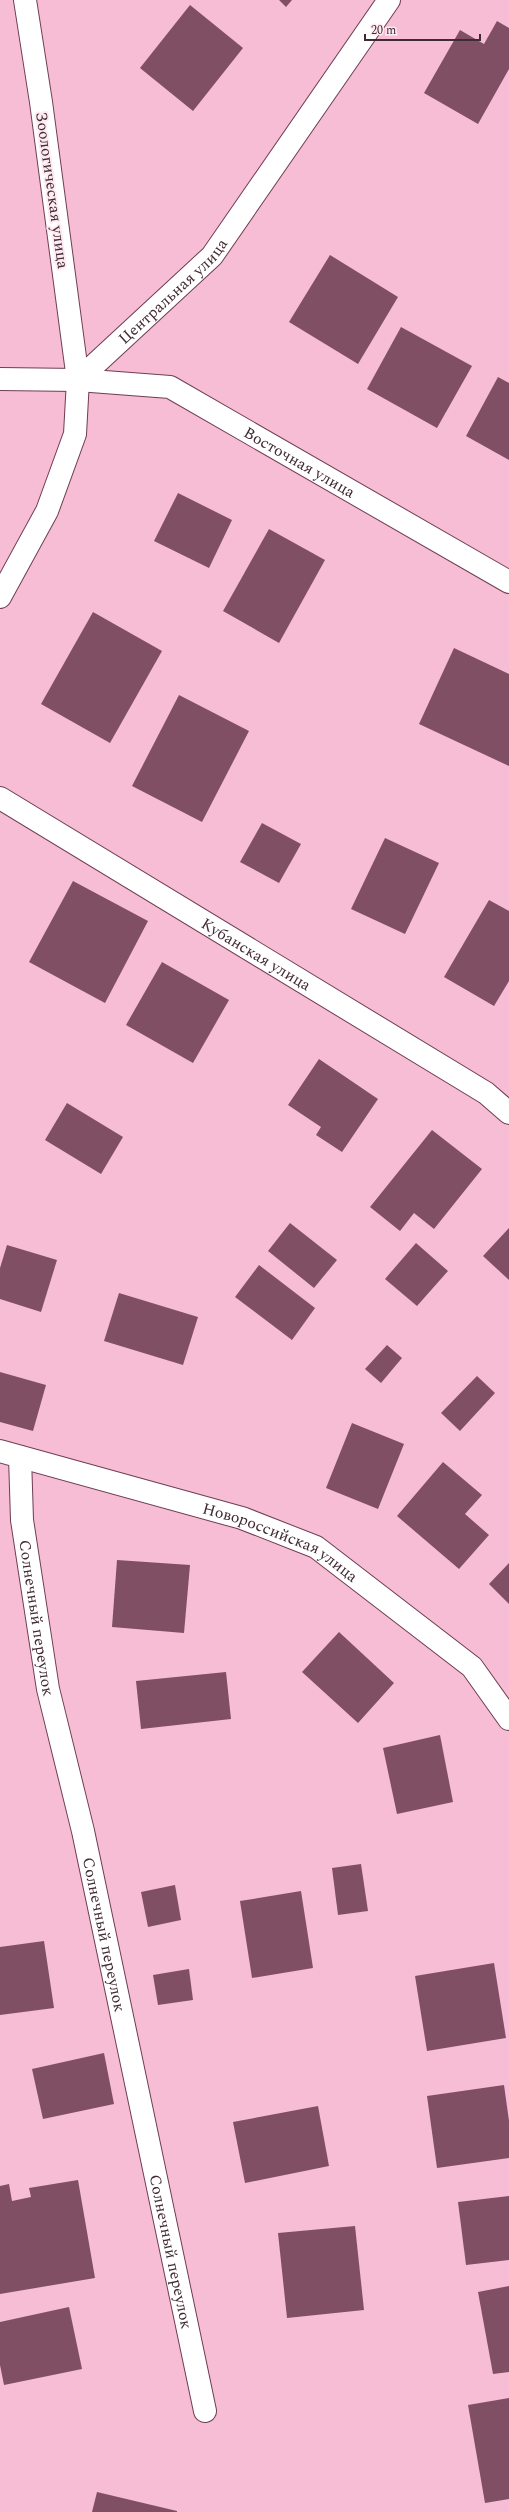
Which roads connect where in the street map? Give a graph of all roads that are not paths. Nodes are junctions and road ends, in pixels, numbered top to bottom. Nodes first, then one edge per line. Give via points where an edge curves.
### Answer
1 (24, 0) edge
2 (389, 0) edge
3 (0, 379) edge
4 (78, 380) junction
5 (509, 582) edge
6 (0, 597) edge
7 (0, 798) edge
8 (509, 1113) edge
9 (10, 1454) edge
10 (509, 1719) edge
11 (205, 2411) dead end

1 - 4 street, Зоологическая улица via 42,110
2 - 4 street, Центральная улица via 212,256
3 - 4 street, Восточная улица
4 - 5 street, Восточная улица via 170,387
4 - 6 street via 75,434 47,511
7 - 8 street, Кубанская улица via 486,1093
9 - 10 street, Новороссийская улица via 242,1518 316,1547 472,1667
9 - 11 street, Солнечный переулок via 48,1689 83,1831

